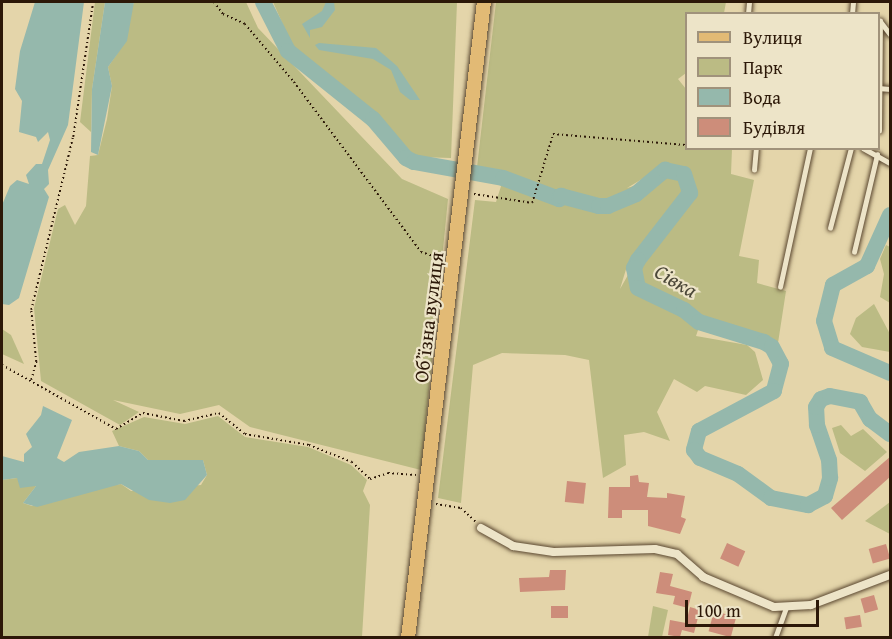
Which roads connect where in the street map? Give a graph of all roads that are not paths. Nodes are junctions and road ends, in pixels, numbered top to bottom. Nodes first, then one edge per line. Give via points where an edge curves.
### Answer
1 (484, 2) edge
2 (880, 20) edge
3 (891, 34) edge
4 (756, 150) edge
5 (810, 150) edge
6 (850, 150) edge
7 (867, 150) edge
8 (877, 155) junction
9 (891, 163) edge
10 (754, 170) dead end
11 (830, 228) dead end
12 (854, 252) dead end
13 (780, 287) dead end
14 (481, 528) road end
15 (891, 574) edge
16 (786, 607) junction
17 (408, 638) edge
18 (775, 638) edge

1 - 17 main road, Обʼїзна вулиця
2 - 3 lane
4 - 10 lane
5 - 13 lane
6 - 11 lane
7 - 8 lane
8 - 9 lane
8 - 12 lane
14 - 16 street via 513,546 554,552 655,549 677,554 703,577 740,595
15 - 16 street via 832,598
16 - 18 lane

